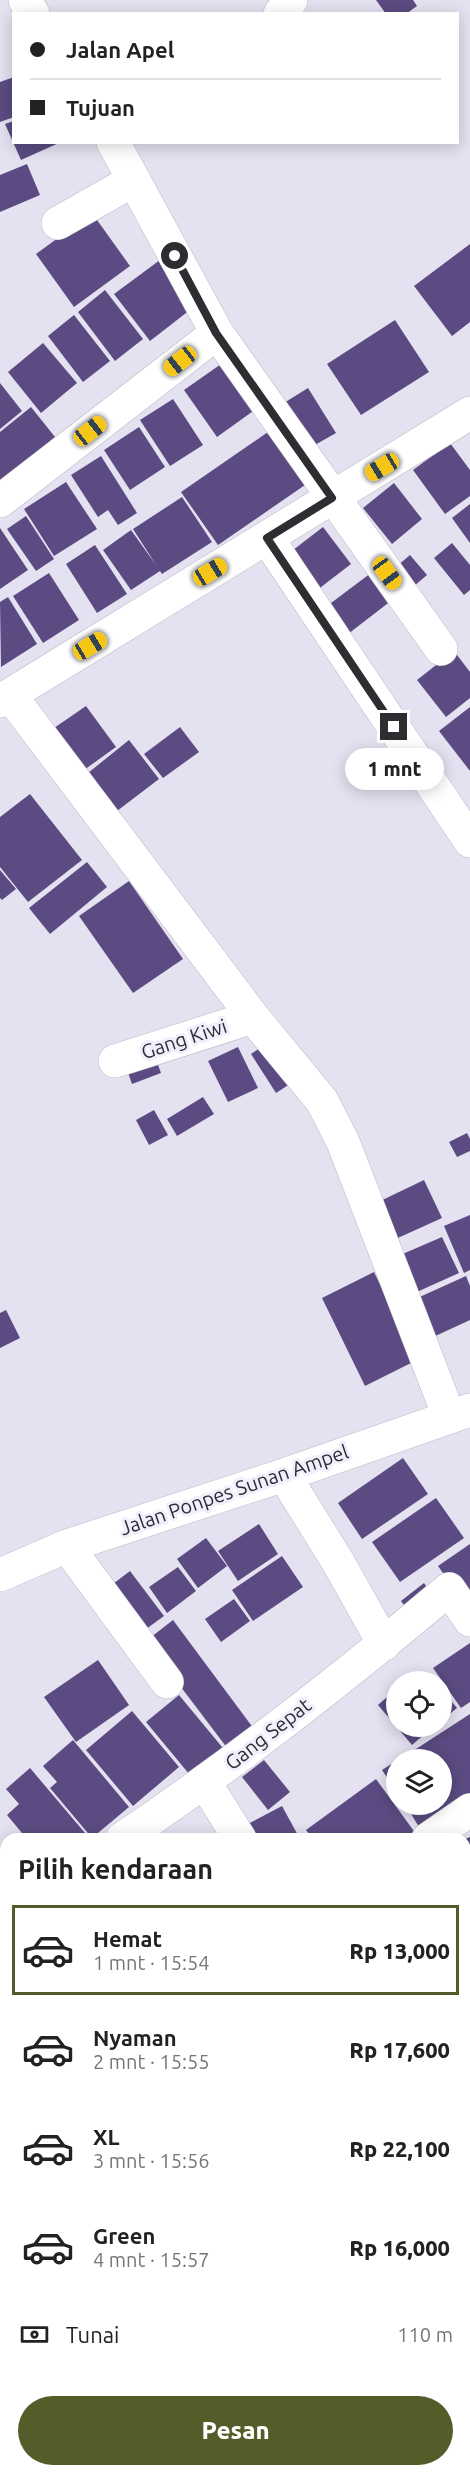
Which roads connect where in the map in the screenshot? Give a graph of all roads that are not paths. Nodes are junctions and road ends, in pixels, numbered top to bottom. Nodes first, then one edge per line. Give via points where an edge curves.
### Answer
1 (291, 0) edge
2 (282, 12) edge
3 (114, 144) edge
4 (134, 180) junction
5 (58, 223) dead end
6 (216, 333) junction
7 (470, 413) edge
8 (332, 498) junction
9 (0, 501) edge
10 (267, 538) junction
11 (441, 649) dead end
12 (5, 698) edge
13 (470, 841) edge
14 (253, 1017) junction
15 (115, 1061) dead end
16 (459, 1413) edge
17 (284, 1474) junction
18 (67, 1546) junction
19 (0, 1575) edge
20 (470, 1620) edge
21 (384, 1644) junction
22 (167, 1682) dead end
23 (205, 1783) junction
24 (470, 1810) edge
25 (131, 1833) edge
26 (236, 1833) edge
27 (437, 1833) edge

1 - 2 street
3 - 4 street
4 - 5 street
4 - 6 street
6 - 8 street
6 - 9 street
7 - 8 street
8 - 10 street
8 - 11 street
10 - 12 street
10 - 13 street
12 - 14 street
14 - 15 street, Gang Kiwi
14 - 16 street via 322,1101
16 - 17 street, Jalan Ponpes Sunan Ampel
17 - 18 street, Jalan Ponpes Sunan Ampel
17 - 21 street
18 - 19 street, Jalan Ponpes Sunan Ampel
18 - 22 street
20 - 21 street, Gang Sepat via 450,1589
21 - 23 street, Gang Sepat
23 - 25 street
23 - 26 street, Gang Sepat
24 - 27 street

